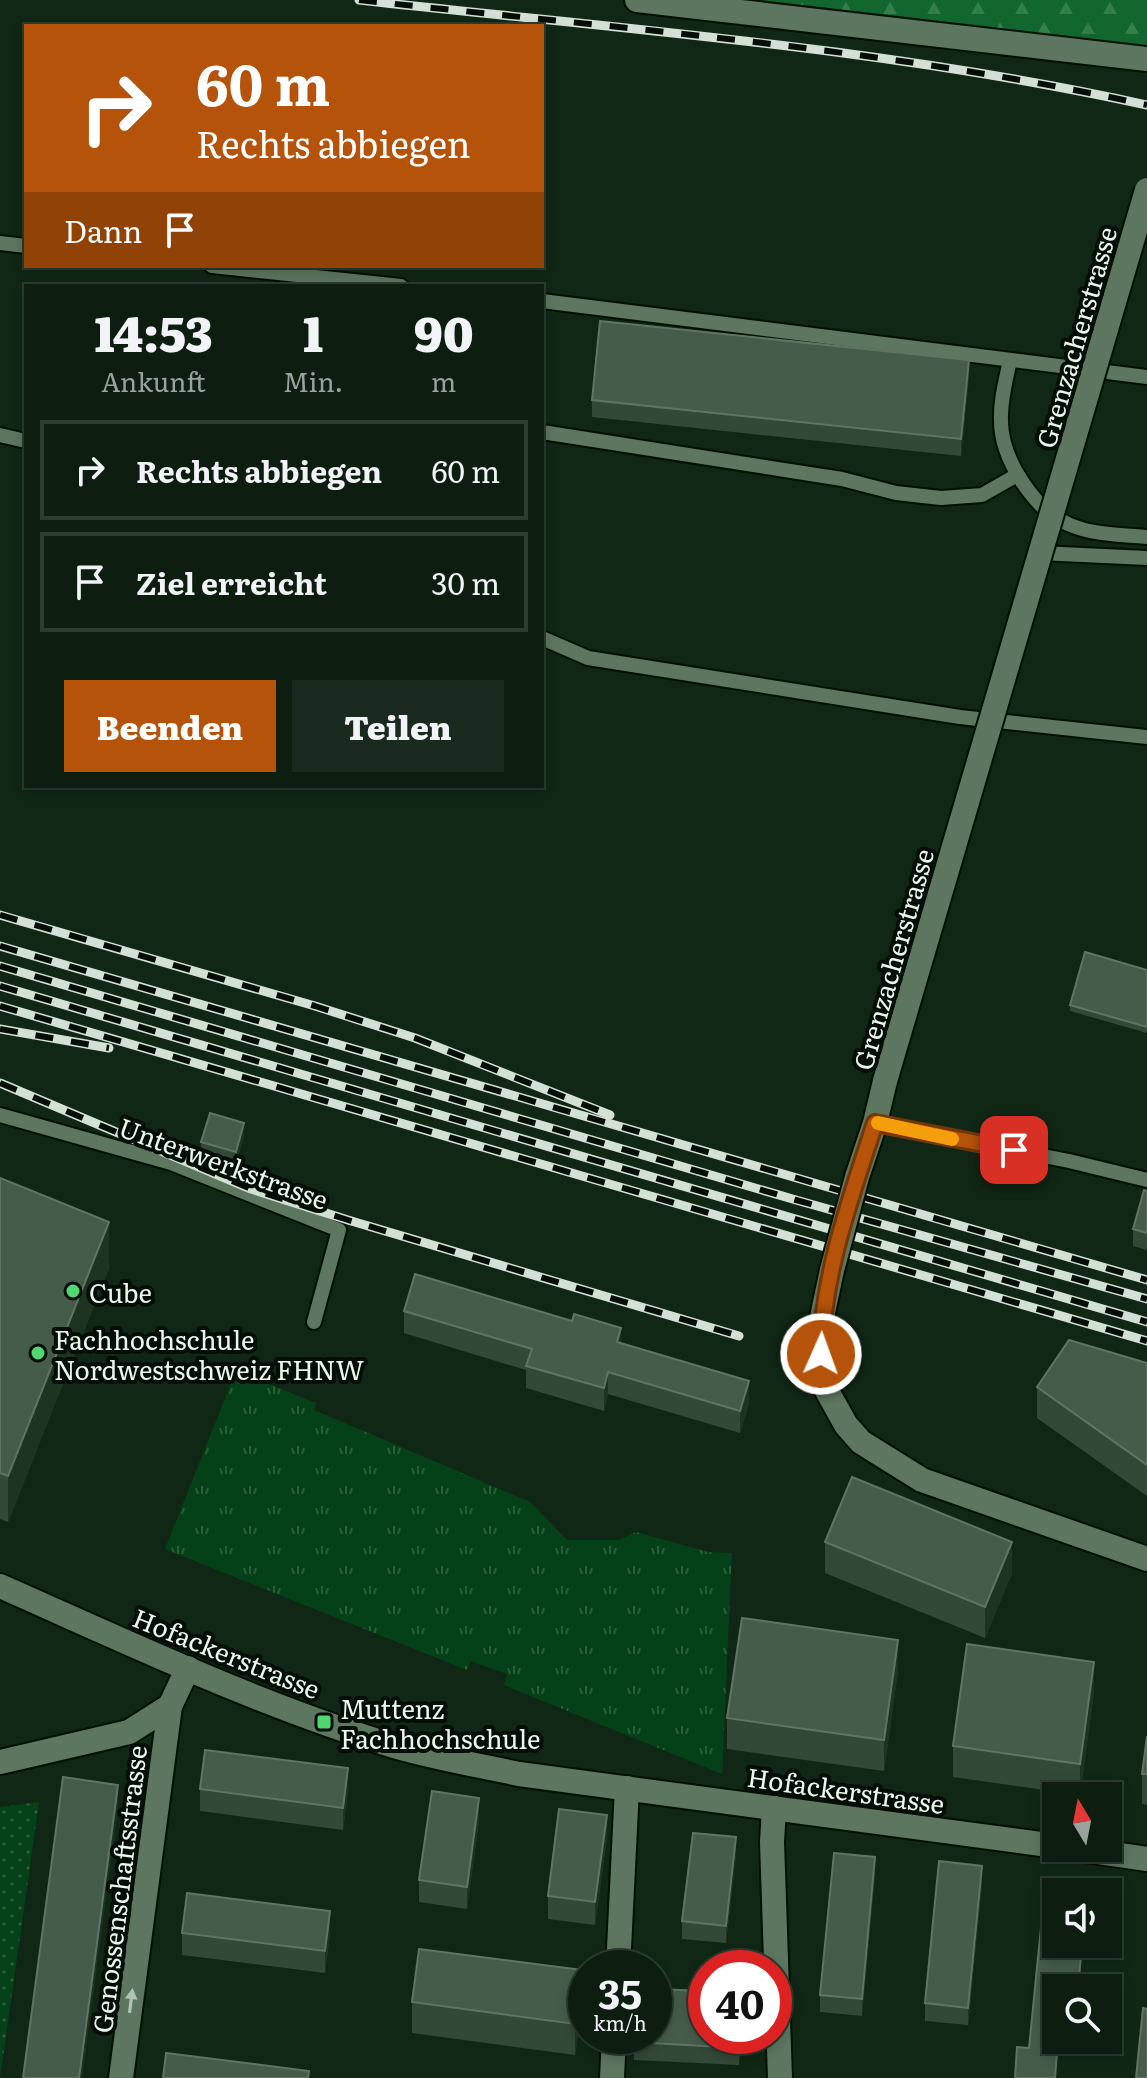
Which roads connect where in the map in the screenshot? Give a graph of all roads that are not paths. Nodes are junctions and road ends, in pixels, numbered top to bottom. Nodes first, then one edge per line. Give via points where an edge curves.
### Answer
1 (637, 0) edge
2 (1147, 59) edge
3 (1147, 190) edge
4 (0, 243) edge
5 (24, 246) edge
6 (231, 268) edge
7 (382, 284) edge
8 (544, 301) edge
9 (1010, 360) junction
10 (1147, 377) edge
11 (544, 432) edge
12 (0, 435) edge
13 (24, 441) edge
14 (1017, 475) junction
15 (1147, 537) edge
16 (1040, 553) junction
17 (1147, 558) edge
18 (544, 639) edge
19 (1147, 737) edge
20 (0, 1115) edge
21 (875, 1123) junction
22 (1147, 1180) edge
23 (314, 1322) dead end
24 (1147, 1559) edge
25 (0, 1586) edge
26 (188, 1668) junction
27 (170, 1706) junction
28 (0, 1762) edge
29 (627, 1788) junction
30 (774, 1808) junction
31 (1042, 1844) edge
32 (1122, 1855) edge
33 (1147, 1859) edge
34 (619, 1950) edge
35 (613, 2054) edge
36 (121, 2078) edge
37 (612, 2078) edge
38 (780, 2078) edge

1 - 2 street
3 - 16 street, Grenzacherstrasse, bridge
4 - 5 lane
6 - 7 lane
8 - 9 lane
9 - 10 lane
9 - 14 lane via 1000,423
11 - 14 lane via 941,498 982,495
12 - 13 lane
14 - 15 lane via 1031,496 1067,524
16 - 17 lane
16 - 21 street, Grenzacherstrasse, bridge
18 - 19 lane via 588,658 960,717
20 - 23 lane, Unterwerkstrasse via 171,1163 339,1230
21 - 22 lane
21 - 24 street, Grenzacherstrasse, bridge via 822,1317 826,1389 846,1425 861,1442 922,1480
25 - 26 street, Hofackerstrasse
26 - 27 street
26 - 29 street, Hofackerstrasse via 394,1745 519,1774
27 - 28 street via 129,1732
36 -> 27 street, Genossenschaftsstrasse
29 - 30 street, Hofackerstrasse
29 - 34 street
30 - 31 street, Hofackerstrasse
30 - 38 street
32 - 33 street
35 - 37 street

